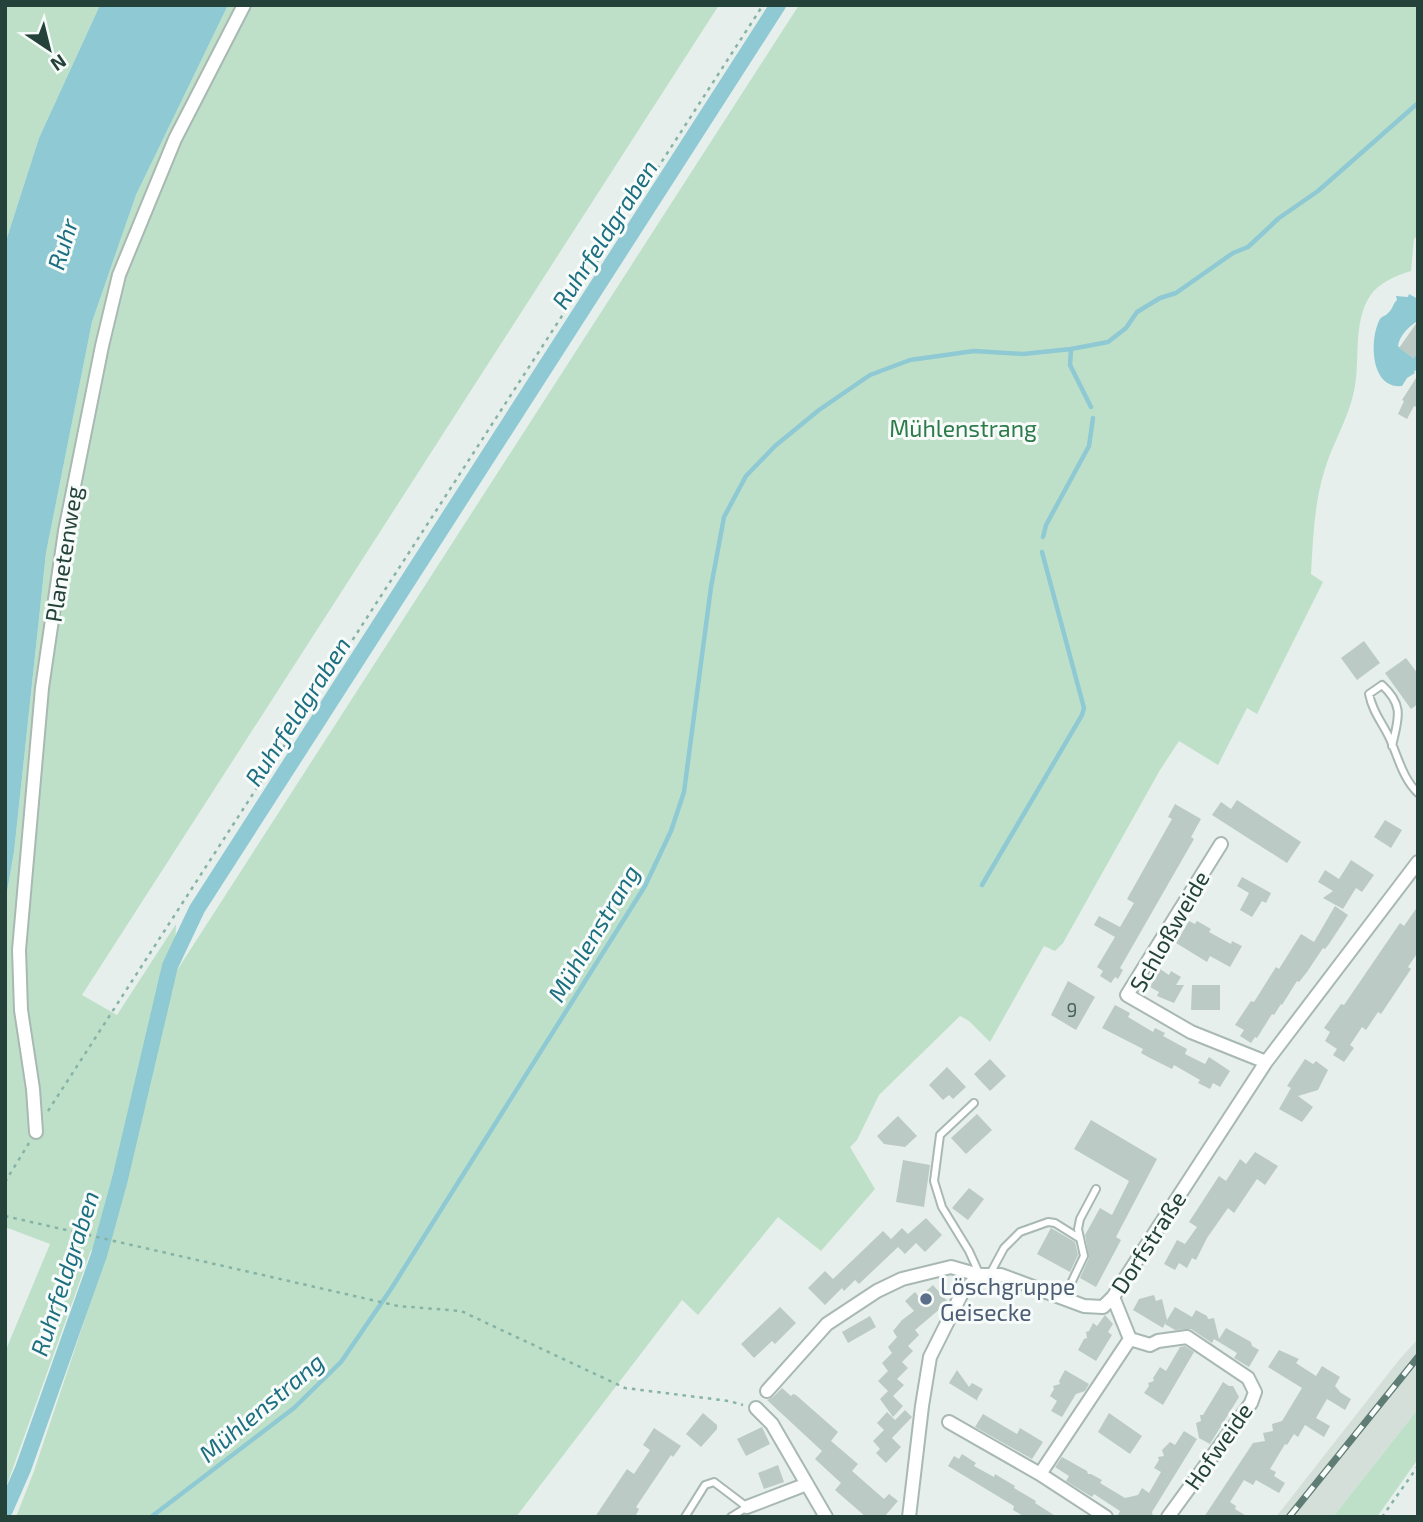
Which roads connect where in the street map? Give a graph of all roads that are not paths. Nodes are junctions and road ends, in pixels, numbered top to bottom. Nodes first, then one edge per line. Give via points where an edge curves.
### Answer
1 (244, 5) edge
2 (1392, 746) junction
3 (1418, 793) edge
4 (1221, 844) dead end
5 (1418, 862) edge
6 (1266, 1062) junction
7 (974, 1103) dead end
8 (36, 1132) road end
9 (1096, 1189) dead end
10 (1079, 1238) junction
11 (984, 1275) junction
12 (1113, 1297) junction
13 (1063, 1298) junction
14 (1130, 1339) junction
15 (767, 1391) dead end
16 (755, 1408) road end
17 (948, 1422) dead end
18 (1040, 1474) junction
19 (807, 1483) junction
20 (747, 1507) junction
21 (685, 1517) edge
22 (731, 1517) edge
23 (825, 1517) edge
24 (909, 1517) edge
25 (1106, 1517) edge
26 (1168, 1517) edge

1 - 8 street, Planetenweg via 175,139 119,275 65,531 42,688 19,950 21,1010
2 - 2 lane via 1372,710 1369,694 1382,685 1394,696 1399,712
2 - 3 lane
4 - 6 street, Schloßweide via 1126,995 1191,1032
5 - 6 street, Dorfstraße
6 - 12 street, Dorfstraße
7 - 11 lane via 940,1135 934,1181 942,1207
9 - 10 lane via 1080,1219
10 - 11 lane via 1048,1222 1020,1232
10 - 13 lane via 1084,1256
11 - 13 street, Dorfstraße via 1001,1275
11 - 15 street, Dorfstraße via 951,1267 902,1279 877,1291 827,1324
11 - 24 street via 962,1293 930,1357
12 - 13 street, Dorfstraße via 1103,1307
12 - 14 street
14 - 18 street
14 - 26 street, Hofweide via 1150,1345 1187,1337 1248,1378 1255,1392
16 - 19 street via 772,1424
17 - 18 street
18 - 25 street
19 - 20 street
19 - 23 street
20 - 21 lane via 714,1482 705,1485
20 - 22 lane

